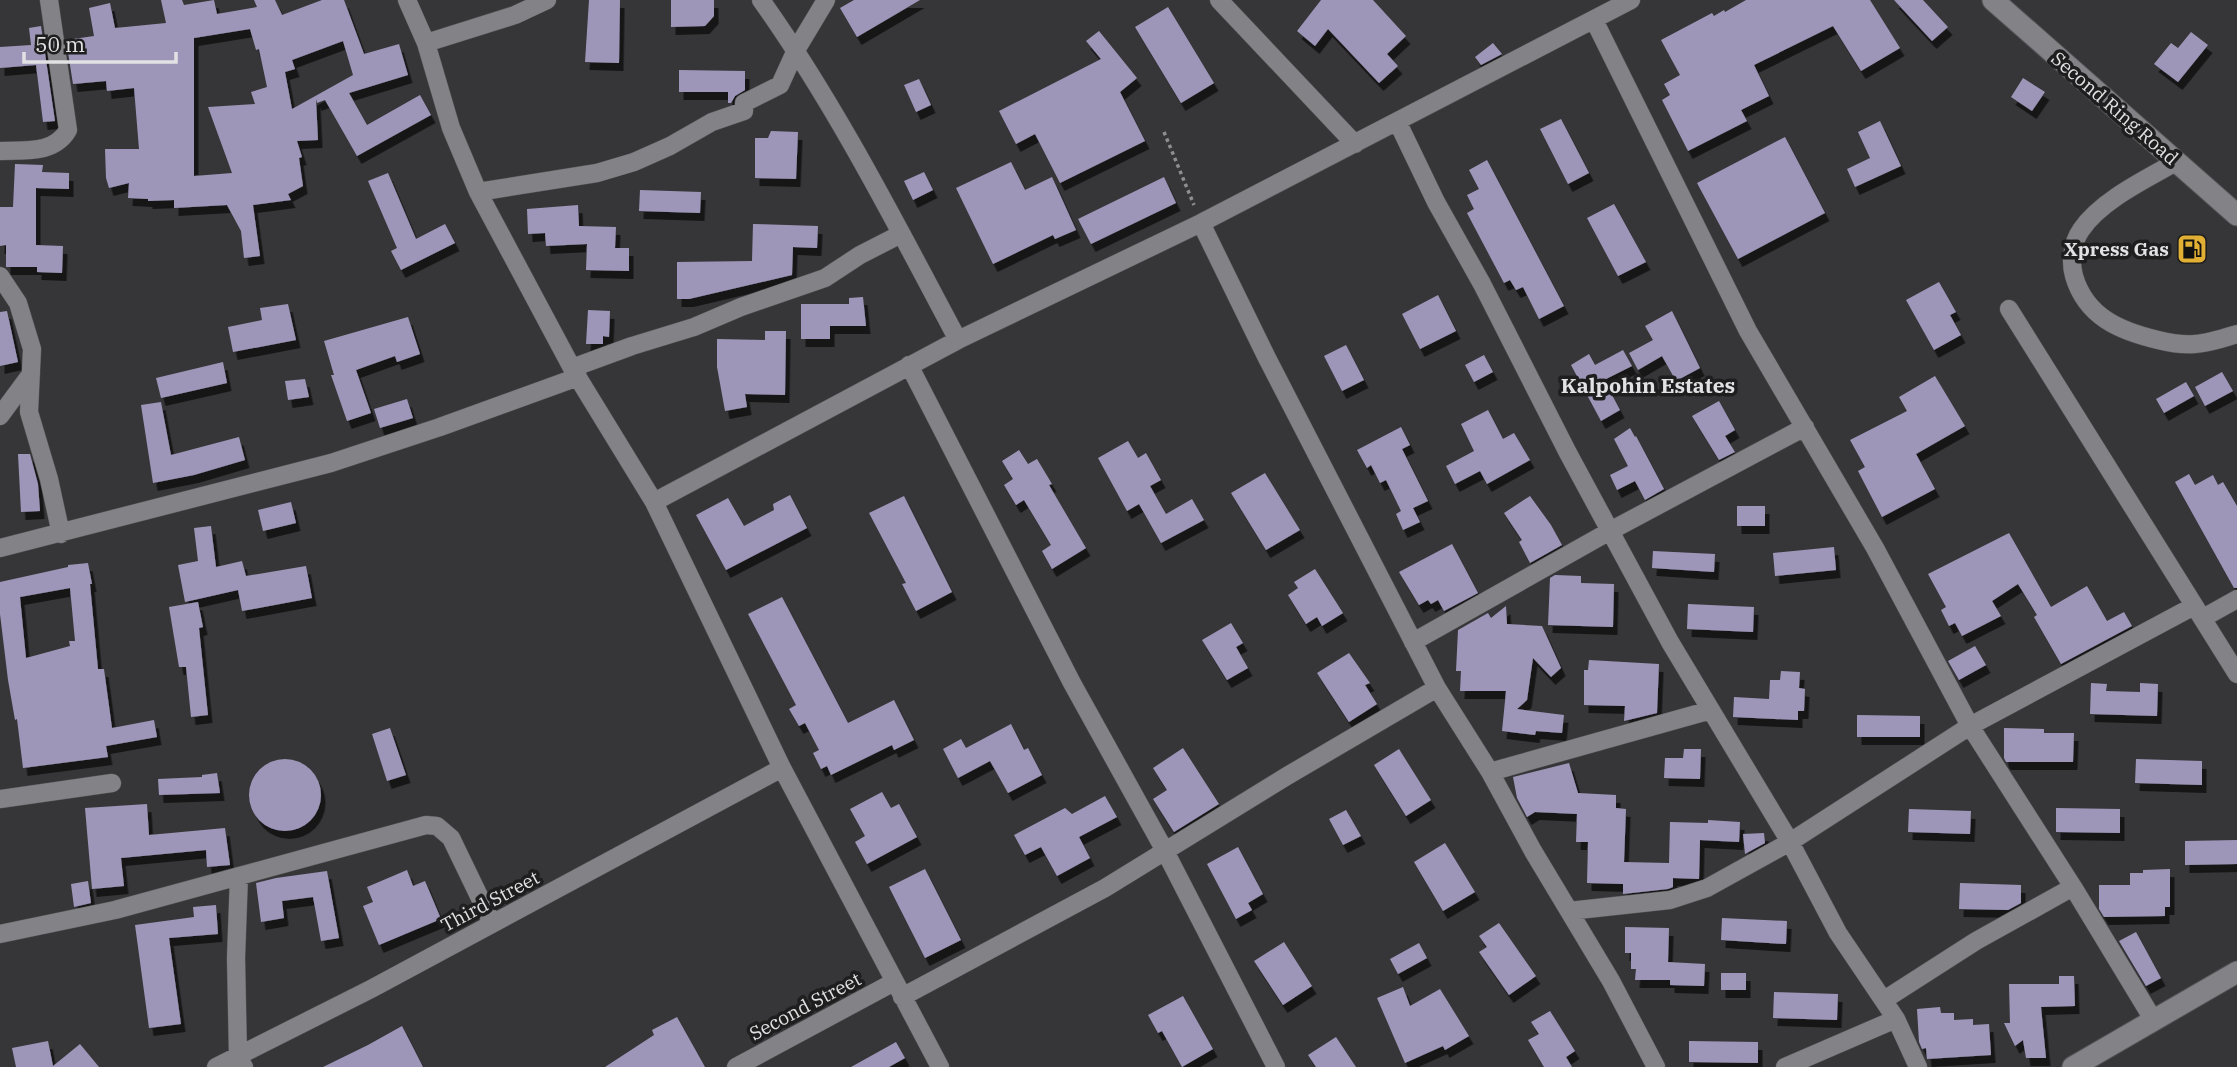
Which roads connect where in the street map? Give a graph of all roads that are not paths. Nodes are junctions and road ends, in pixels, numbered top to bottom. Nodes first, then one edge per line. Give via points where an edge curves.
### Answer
1 (50, 0) edge
2 (407, 0) edge
3 (547, 0) edge
4 (761, 0) edge
5 (826, 0) edge
6 (1219, 0) edge
7 (1631, 0) edge
8 (1993, 0) edge
9 (1594, 20) junction
10 (426, 43) junction
11 (796, 50) junction
12 (1398, 123) junction
13 (1355, 144) junction
14 (0, 151) edge
15 (2176, 162) junction
16 (478, 192) junction
17 (2237, 215) edge
18 (1201, 223) junction
19 (901, 234) junction
20 (0, 276) edge
21 (2009, 309) dead end
22 (2237, 334) edge
23 (958, 340) junction
24 (909, 365) junction
25 (575, 372) junction
26 (32, 373) junction
27 (0, 416) edge
28 (1805, 427) junction
29 (654, 502) junction
30 (1610, 531) junction
31 (61, 534) junction
32 (0, 548) edge
33 (2237, 600) edge
34 (2198, 612) junction
35 (1413, 642) junction
36 (2237, 674) edge
37 (1437, 688) junction
38 (1711, 710) junction
39 (1970, 726) junction
40 (782, 768) junction
41 (1490, 772) junction
42 (112, 783) dead end
43 (0, 799) edge
44 (1790, 842) junction
45 (1165, 851) junction
46 (239, 876) junction
47 (2073, 887) junction
48 (1569, 911) junction
49 (492, 923) junction
50 (0, 933) edge
51 (2237, 972) edge
52 (898, 990) junction
53 (1884, 1000) junction
54 (1896, 1019) junction
55 (2154, 1021) junction
56 (241, 1061) edge
57 (216, 1067) edge
58 (736, 1067) edge
59 (940, 1067) edge
60 (1276, 1067) edge
61 (1656, 1067) edge
62 (1785, 1067) edge
63 (1918, 1067) edge
64 (2073, 1067) edge

1 - 14 street via 68,130 61,142 43,148
2 - 10 street
3 - 10 street via 516,15
4 - 11 street
5 - 11 street
6 - 13 street
7 - 9 street
8 - 15 street, Second Ring Road
9 - 12 street
9 - 28 street via 1748,331
10 - 16 street via 451,128
11 - 16 street via 780,85 744,103 744,111 712,122 670,146 597,173
11 - 19 street
12 - 13 street
12 - 30 street
13 - 18 street
15 - 17 street, Second Ring Road
15 - 22 street via 2095,212 2079,231 2072,269 2078,289 2090,308 2111,325 2136,335 2195,344
16 - 25 street
18 - 23 street
18 - 35 street
19 - 23 street
19 - 25 street via 825,278
20 - 26 street via 18,303 32,349
21 - 34 street
23 - 24 street
24 - 29 street
24 - 45 street via 1072,683
25 - 29 street
25 - 31 street via 440,427 331,463
26 - 27 street
26 - 31 street via 29,412
28 - 30 street
28 - 39 street
29 - 40 street
30 - 35 street
30 - 38 street
31 - 32 street
33 - 34 street
34 - 36 street
34 - 39 street
35 - 37 street
37 - 41 street
37 - 45 street, Second Street
38 - 41 street
38 - 44 street
39 - 44 street
39 - 47 street
40 - 49 street, Third Street
40 - 52 street
41 - 48 street
42 - 43 street
44 - 48 street via 1684,897
44 - 53 street via 1838,933
45 - 52 street, Second Street via 1105,888
45 - 60 street
46 - 49 street via 415,827 437,826 451,838
46 - 50 street via 115,910
46 - 56 street via 236,958
47 - 53 street
47 - 55 street
48 - 61 street
49 - 56 street, Third Street
51 - 55 street
52 - 58 street, Second Street
52 - 59 street
53 - 54 street
54 - 62 street
54 - 63 street
55 - 64 street
56 - 57 street, Third Street

